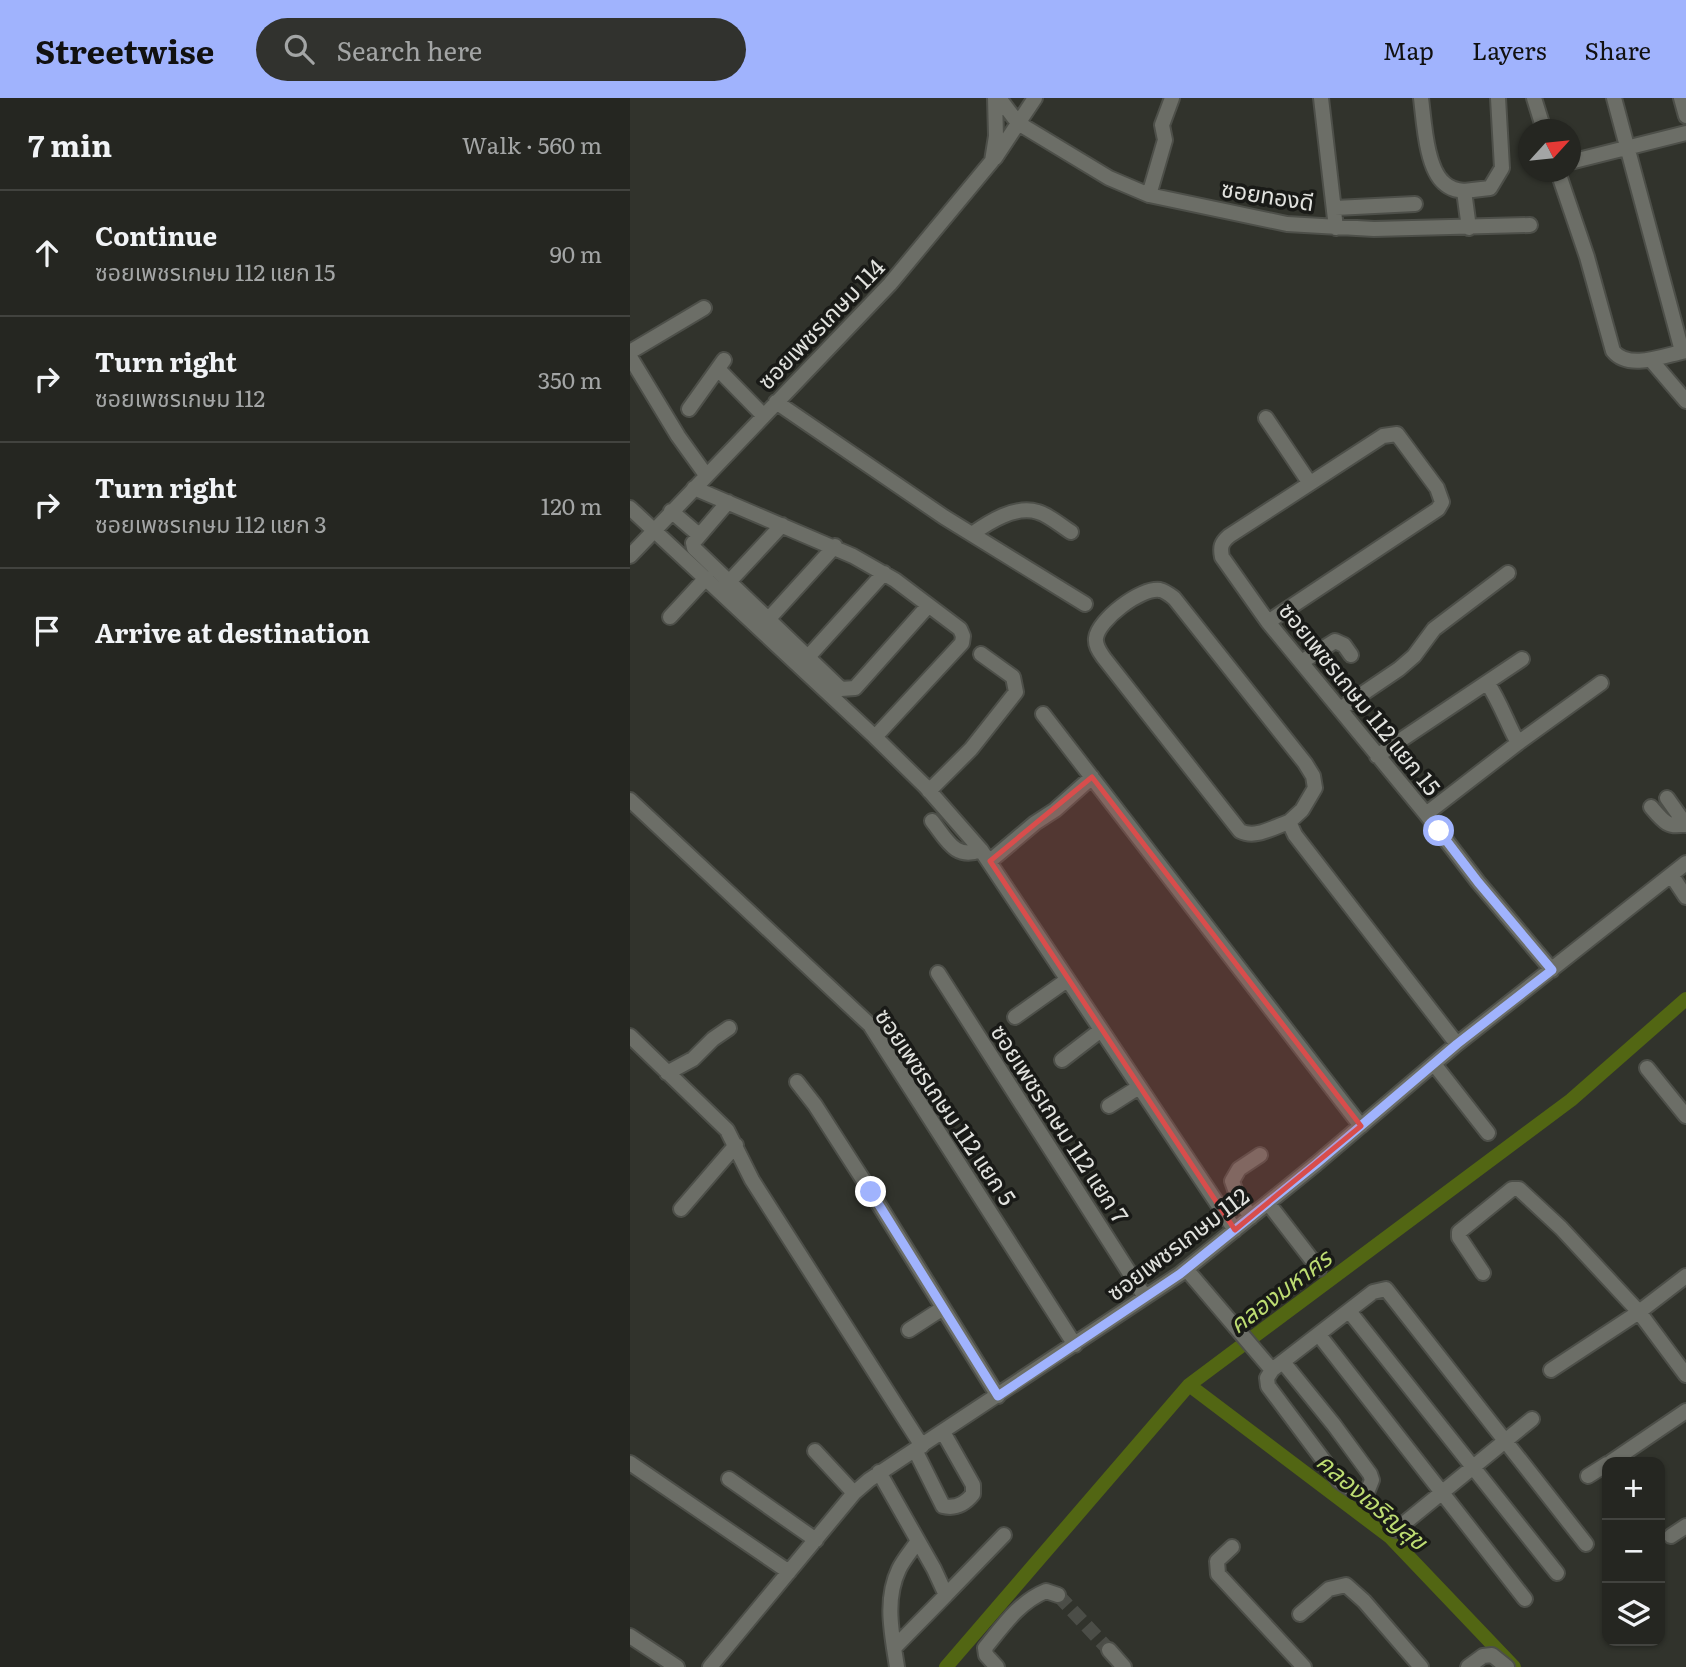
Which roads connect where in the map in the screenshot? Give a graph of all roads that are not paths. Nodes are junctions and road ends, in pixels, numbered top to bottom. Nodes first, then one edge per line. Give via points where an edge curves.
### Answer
1 (997, 98) edge
2 (1035, 98) edge
3 (1172, 98) edge
4 (1321, 98) edge
5 (1421, 98) edge
6 (1498, 98) edge
7 (1534, 98) edge
8 (1614, 98) edge
9 (1681, 98) edge
10 (1686, 116) edge
11 (1541, 119) edge
12 (1018, 123) junction
13 (1686, 132) edge
14 (1627, 148) junction
15 (1581, 159) edge
16 (992, 161) junction
17 (1561, 182) edge
18 (1464, 191) junction
19 (1149, 195) junction
20 (1415, 204) dead end
21 (1335, 208) junction
22 (1530, 225) dead end
23 (1336, 228) junction
24 (1469, 228) junction
25 (704, 308) dead end
26 (1684, 351) edge
27 (630, 355) edge
28 (1651, 360) junction
29 (1686, 401) edge
30 (776, 402) junction
31 (689, 409) dead end
32 (763, 415) junction
33 (1266, 418) dead end
34 (706, 475) junction
35 (1309, 482) junction
36 (694, 488) junction
37 (728, 502) junction
38 (630, 508) edge
39 (671, 511) junction
40 (782, 526) junction
41 (653, 529) junction
42 (1072, 532) dead end
43 (972, 534) junction
44 (699, 535) junction
45 (835, 546) junction
46 (630, 555) edge
47 (884, 573) junction
48 (1508, 573) dead end
49 (706, 578) junction
50 (729, 582) junction
51 (1085, 604) dead end
52 (928, 606) junction
53 (670, 617) dead end
54 (1268, 622) junction
55 (764, 624) junction
56 (981, 654) dead end
57 (1351, 655) dead end
58 (808, 657) junction
59 (1522, 659) dead end
60 (1303, 661) junction
61 (1601, 683) dead end
62 (1488, 684) junction
63 (1340, 709) junction
64 (1043, 714) dead end
65 (875, 737) junction
66 (1518, 743) junction
67 (1377, 756) junction
68 (1092, 777) junction
69 (929, 791) junction
70 (1667, 798) dead end
71 (630, 800) edge
72 (1651, 807) dead end
73 (1426, 814) junction
74 (932, 821) dead end
75 (1289, 822) junction
76 (1686, 824) edge
77 (985, 856) junction
78 (1686, 863) edge
79 (1672, 876) junction
80 (1686, 897) edge
81 (1552, 970) junction
82 (938, 973) dead end
83 (1067, 980) junction
84 (1016, 1017) dead end
85 (729, 1028) dead end
86 (1101, 1030) junction
87 (630, 1036) edge
88 (1457, 1044) junction
89 (1062, 1060) dead end
90 (1434, 1064) junction
91 (1647, 1068) dead end
92 (667, 1073) junction
93 (797, 1082) dead end
94 (1139, 1087) junction
95 (1109, 1106) dead end
96 (1686, 1116) edge
97 (1362, 1126) junction
98 (1488, 1133) dead end
99 (736, 1145) junction
100 (1260, 1155) dead end
101 (1268, 1203) junction
102 (681, 1209) dead end
103 (1251, 1217) junction
104 (1235, 1230) junction
105 (1186, 1269) junction
106 (1319, 1269) dead end
107 (1483, 1273) dead end
108 (1686, 1276) edge
109 (1145, 1297) junction
110 (943, 1308) junction
111 (1349, 1311) junction
112 (1639, 1312) junction
113 (909, 1330) dead end
114 (1320, 1335) junction
115 (1076, 1345) junction
116 (1274, 1365) junction
117 (1551, 1370) dead end
118 (1686, 1375) edge
119 (998, 1396) junction
120 (1686, 1411) edge
121 (1532, 1419) dead end
122 (943, 1432) junction
123 (1505, 1441) junction
124 (918, 1448) junction
125 (815, 1451) dead end
126 (1621, 1457) edge
127 (630, 1463) edge
128 (1473, 1466) junction
129 (1602, 1468) edge
130 (879, 1472) junction
131 (1588, 1476) dead end
132 (729, 1479) dead end
133 (855, 1493) junction
134 (1440, 1493) junction
135 (1686, 1527) edge
136 (1396, 1530) dead end
137 (1004, 1535) dead end
138 (1671, 1536) dead end
139 (816, 1540) junction
140 (918, 1541) junction
141 (1586, 1544) dead end
142 (1232, 1547) dead end
143 (789, 1572) junction
144 (1557, 1573) dead end
145 (946, 1595) junction
146 (1058, 1595) dead end
147 (1525, 1600) dead end
148 (1300, 1614) dead end
149 (630, 1636) edge
150 (894, 1648) junction
151 (1109, 1650) tunnel mouth
152 (718, 1664) edge
153 (677, 1667) edge
154 (897, 1667) edge
155 (997, 1667) edge
156 (1124, 1667) edge
157 (1304, 1667) edge
158 (1421, 1667) edge
159 (1468, 1667) edge
160 (1507, 1667) edge

1 - 12 street
1 - 16 street
2 - 12 street, ซอยเพชรเกษม 114
3 - 19 street via 1162,125 1165,140
4 - 21 street
5 - 18 street via 1432,165 1441,182
6 - 18 street via 1502,168 1490,188
7 - 11 street
8 - 14 street
9 - 10 street
12 - 16 street, ซอยเพชรเกษม 114
12 - 19 street, ซอยทองดี via 1109,178
13 - 14 street
14 - 15 street
14 - 26 street
16 - 30 street, ซอยเพชรเกษม 114 via 890,284
17 - 28 street via 1613,351 1618,358
18 - 24 street
19 - 23 street, ซอยทองดี via 1287,224
20 - 21 street
21 - 23 street
22 - 24 street, ซอยทองดี
23 - 24 street, ซอยทองดี
25 - 27 street
26 - 28 street
27 - 34 street
28 - 29 street
30 - 32 street, ซอยเพชรเกษม 114
30 - 43 street
31 - 32 street via 721,364
32 - 34 street, ซอยเพชรเกษม 114
33 - 35 street
34 - 36 street, ซอยเพชรเกษม 114
35 - 54 street, ซอยเพชรเกษม 112 แยก 15 via 1220,548
35 - 54 street via 1383,436 1396,434 1437,488 1442,502 1413,527
36 - 37 street
36 - 39 street, ซอยเพชรเกษม 114
37 - 40 street
37 - 44 street
38 - 41 street
39 - 41 street, ซอยเพชรเกษม 114
39 - 44 street
40 - 45 street
40 - 50 street
41 - 46 street, ซอยเพชรเกษม 114
41 - 49 street
42 - 43 street via 1038,512 1021,512 1001,516
43 - 51 street
44 - 50 street via 694,548
45 - 47 street
45 - 55 street
47 - 52 street
47 - 58 street
48 - 63 street via 1434,629 1399,669
49 - 53 street
49 - 55 street
50 - 55 street
52 - 58 street via 855,688 841,689
52 - 65 street via 960,629 962,643
54 - 60 street, ซอยเพชรเกษม 112 แยก 15
55 - 58 street
55 - 65 street
56 - 69 street via 1013,677 1016,692
57 - 60 street via 1335,641
59 - 62 street
60 - 63 street, ซอยเพชรเกษม 112 แยก 15
61 - 66 street
62 - 66 street
62 - 67 street
63 - 67 street, ซอยเพชรเกษม 112 แยก 15
64 - 68 street
65 - 69 street
66 - 73 street
67 - 73 street, ซอยเพชรเกษม 112 แยก 15
68 - 77 street via 1055,810
68 - 97 street
69 - 77 street
70 - 76 street
71 - 115 street, ซอยเพชรเกษม 112 แยก 5 via 870,1025
72 - 76 street via 1668,825
73 - 81 street, ซอยเพชรเกษม 112 แยก 15
74 - 77 street via 961,853
75 - 75 street via 1311,797 1313,776 1191,619 1162,590 1140,594 1118,609 1101,627 1097,646 1240,831 1254,834
75 - 88 street
77 - 83 street
78 - 79 street, ซอยเพชรเกษม 112
79 - 80 street
79 - 81 street, ซอยเพชรเกษม 112
81 - 88 street, ซอยเพชรเกษม 112
82 - 109 street, ซอยเพชรเกษม 112 แยก 7
83 - 84 street
83 - 86 street
85 - 92 street via 694,1059
86 - 89 street
86 - 94 street
87 - 92 street
88 - 90 street, ซอยเพชรเกษม 112
90 - 97 street, ซอยเพชรเกษม 112
90 - 98 street
91 - 96 street
92 - 99 street via 727,1130
93 - 110 street
94 - 95 street
94 - 104 street
97 - 101 street, ซอยเพชรเกษม 112
99 - 102 street
99 - 124 street via 752,1180
100 - 103 street via 1239,1169 1232,1181
101 - 103 street, ซอยเพชรเกษม 112
101 - 106 street
103 - 104 street, ซอยเพชรเกษม 112
104 - 105 street, ซอยเพชรเกษม 112
105 - 109 street, ซอยเพชรเกษม 112
105 - 116 street via 1226,1318
107 - 112 street via 1459,1232 1512,1189 1519,1189
108 - 112 street
109 - 115 street, ซอยเพชรเกษม 112
110 - 113 street
110 - 119 street
111 - 114 street
111 - 123 street via 1373,1292 1386,1289
111 - 128 street
112 - 117 street
112 - 118 street
114 - 116 street
114 - 134 street
115 - 119 street, ซอยเพชรเกษม 112
116 - 116 street via 1334,1424 1370,1474 1368,1490 1354,1491 1339,1481 1268,1386
119 - 122 street, ซอยเพชรเกษม 112
120 - 126 street
121 - 123 street
122 - 124 street, ซอยเพชรเกษม 112
122 - 124 street via 973,1485 968,1500 951,1508 943,1506
123 - 128 street
123 - 141 street
124 - 130 street, ซอยเพชรเกษม 112
125 - 133 street
127 - 143 street
128 - 134 street
128 - 144 street
129 - 131 street
130 - 133 street, ซอยเพชรเกษม 112
130 - 140 street
132 - 139 street
133 - 139 street, ซอยเพชรเกษม 112
134 - 136 street
134 - 147 street
135 - 138 street
137 - 145 street
139 - 143 street, ซอยเพชรเกษม 112
140 - 145 street
140 - 150 street via 894,1584 889,1616
142 - 157 street via 1217,1561 1217,1574
143 - 152 street, ซอยเพชรเกษม 112
145 - 150 street
146 - 155 street via 1046,1591 1018,1608 985,1648
148 - 158 street via 1329,1589 1346,1585
149 - 153 street
150 - 154 street
151 - 156 street
159 - 160 street via 1492,1655

